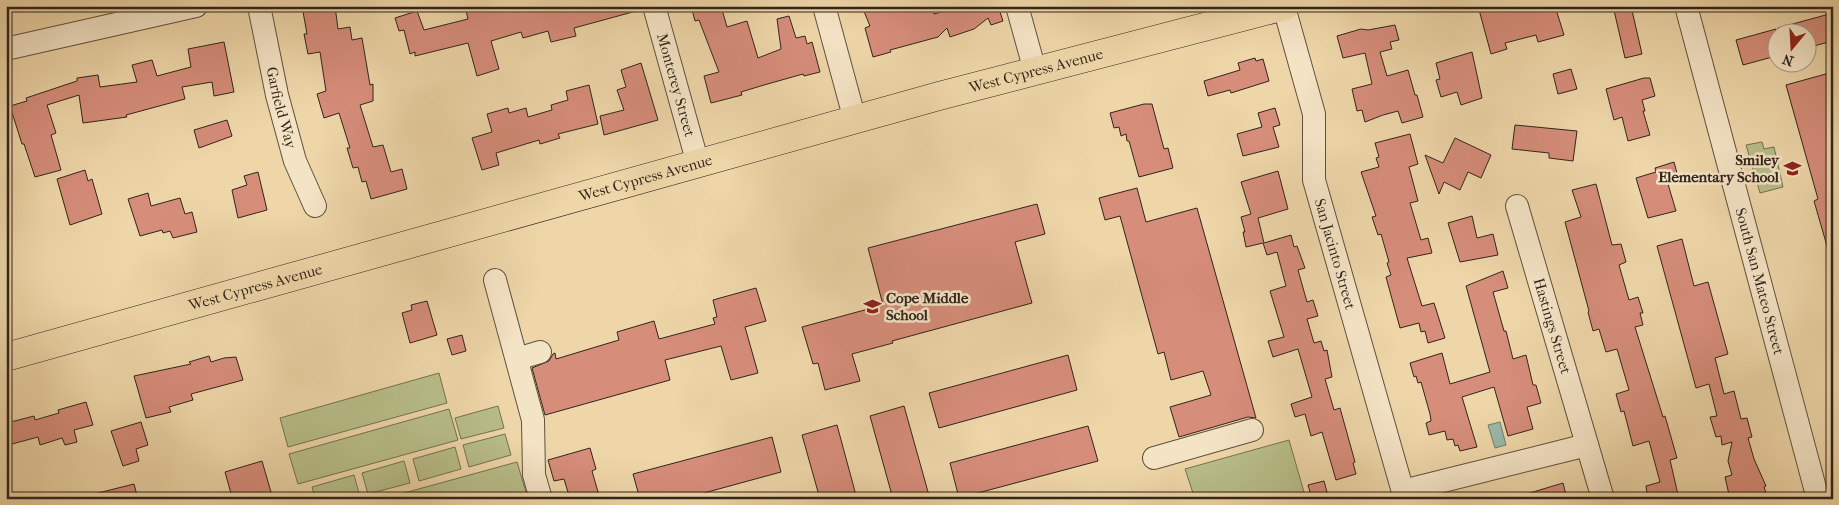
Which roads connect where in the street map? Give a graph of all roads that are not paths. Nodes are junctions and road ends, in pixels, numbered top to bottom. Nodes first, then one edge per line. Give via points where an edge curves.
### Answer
1 (196, 6) edge
2 (260, 6) edge
3 (654, 6) edge
4 (824, 6) edge
5 (1017, 6) edge
6 (1285, 6) edge
7 (1686, 6) edge
8 (10, 48) dead end
9 (1035, 71) junction
10 (855, 120) junction
11 (698, 164) junction
12 (315, 206) dead end
13 (1517, 206) dead end
14 (495, 280) dead end
15 (540, 352) dead end
16 (6, 357) edge
17 (517, 359) junction
18 (1252, 430) dead end
19 (1587, 445) junction
20 (1154, 458) dead end
21 (1404, 495) edge
22 (541, 499) edge
23 (1602, 499) edge
24 (1818, 499) edge

1 - 8 street
2 - 12 street, Garfield Way via 277,95 295,162
3 - 11 street, Monterey Street
4 - 10 street
5 - 9 street
6 - 9 main road, West Cypress Avenue
6 - 21 street, San Jacinto Street via 1314,114 1314,180
7 - 24 street, South San Mateo Street
9 - 10 main road, West Cypress Avenue
10 - 11 main road, West Cypress Avenue
11 - 16 main road, West Cypress Avenue
13 - 19 street, Hastings Street
14 - 17 street
15 - 17 street
17 - 22 street via 533,420 534,474
18 - 20 street
19 - 21 street
19 - 23 street, Hastings Street

